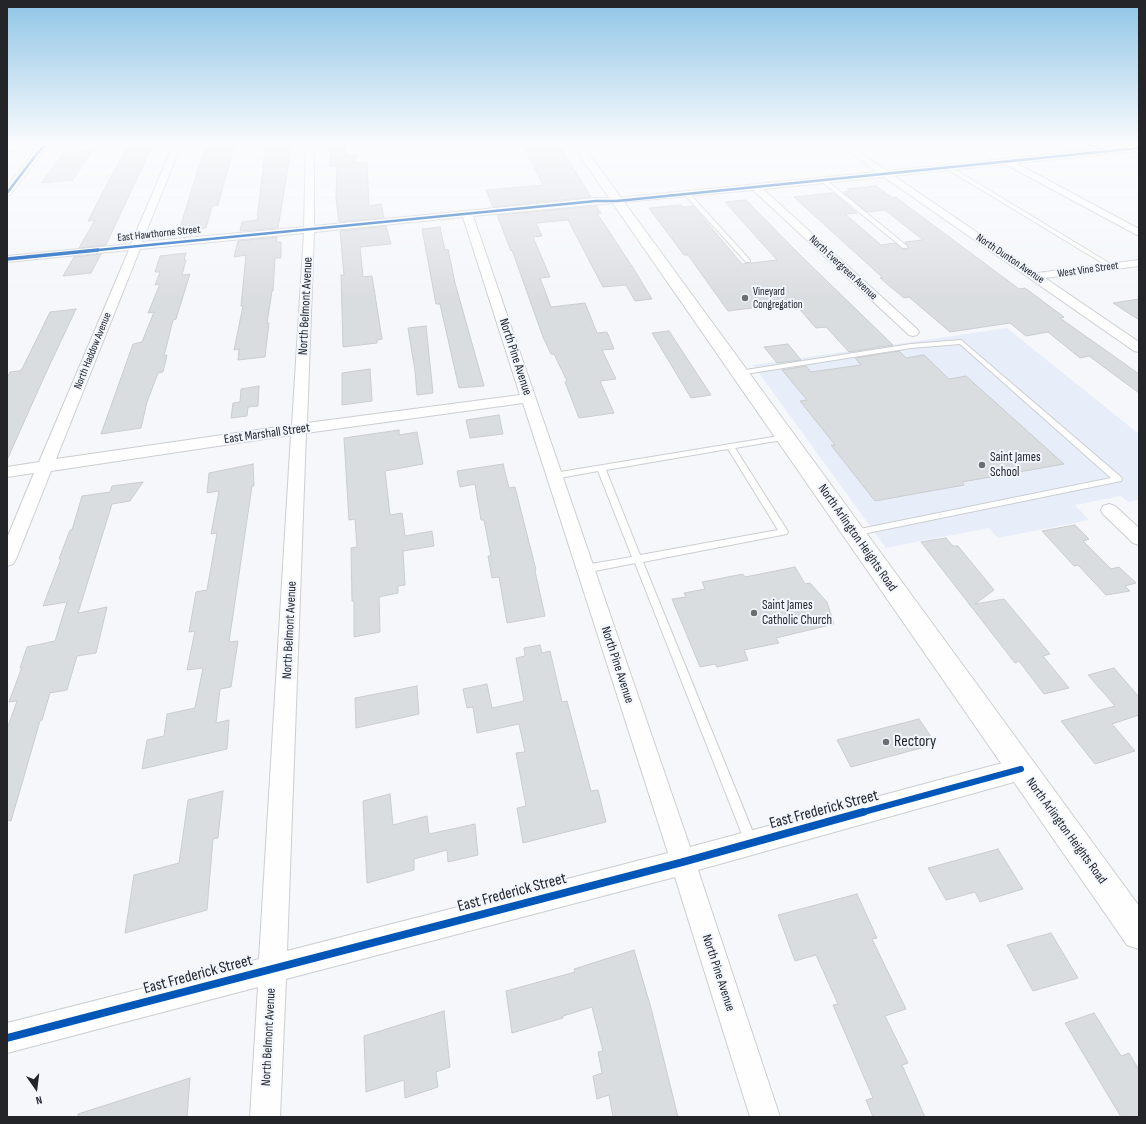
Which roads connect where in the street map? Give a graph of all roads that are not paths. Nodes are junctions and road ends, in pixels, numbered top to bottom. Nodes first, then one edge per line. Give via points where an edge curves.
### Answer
1 (157, 195) edge
2 (309, 195) edge
3 (613, 195) edge
4 (672, 195) edge
5 (688, 195) edge
6 (764, 195) edge
7 (842, 195) edge
8 (918, 195) edge
9 (994, 195) edge
10 (1070, 195) edge
11 (617, 201) junction
12 (467, 213) junction
13 (309, 229) junction
14 (1139, 233) edge
15 (136, 246) junction
16 (905, 247) dead end
17 (7, 259) edge
18 (748, 261) dead end
19 (1139, 263) edge
20 (1111, 266) junction
21 (1036, 276) junction
22 (913, 332) dead end
23 (1139, 348) edge
24 (739, 373) junction
25 (528, 398) junction
26 (300, 429) junction
27 (785, 437) junction
28 (730, 446) junction
29 (45, 467) junction
30 (601, 468) junction
31 (7, 472) edge
32 (554, 476) junction
33 (1109, 510) dead end
34 (853, 533) junction
35 (1139, 538) edge
36 (7, 558) edge
37 (637, 559) junction
38 (585, 569) junction
39 (1021, 769) junction
40 (752, 843) junction
41 (683, 862) junction
42 (1139, 933) edge
43 (272, 969) junction
44 (7, 1038) edge
45 (266, 1117) edge
46 (765, 1117) edge

1 - 15 street, North Haddow Avenue
2 - 13 street, North Belmont Avenue
3 - 11 main road, North Arlington Heights Road
4 - 11 street, East Hawthorne Street
5 - 18 lane
6 - 22 street, North Evergreen Avenue
7 - 16 lane
8 - 21 street, North Dunton Avenue
9 - 20 lane
10 - 14 street
11 - 12 street, East Hawthorne Street
11 - 24 main road, North Arlington Heights Road
12 - 13 street, East Hawthorne Street
12 - 25 street, North Pine Avenue
13 - 15 street, East Hawthorne Street
13 - 26 street, North Belmont Avenue
15 - 17 street, East Hawthorne Street
15 - 29 street, North Haddow Avenue
19 - 20 street, West Vine Street
20 - 21 street, West Vine Street
21 - 23 street, North Dunton Avenue
24 - 27 main road, North Arlington Heights Road
24 - 34 lane via 911,346 961,342 1118,479
25 - 26 street, East Marshall Street
25 - 32 street, North Pine Avenue
26 - 29 street, East Marshall Street
26 - 43 street, North Belmont Avenue
27 - 28 lane
27 - 34 main road, North Arlington Heights Road
28 - 30 lane
28 - 37 lane via 784,532
29 - 31 street, East Marshall Street
29 - 36 street, North Haddow Avenue
30 - 32 lane
30 - 37 lane
32 - 38 street, North Pine Avenue
33 - 35 street
34 - 39 main road, North Arlington Heights Road
37 - 38 lane
37 - 40 lane
38 - 41 street, North Pine Avenue
39 - 40 street, East Frederick Street
39 - 42 main road, North Arlington Heights Road
40 - 41 street, East Frederick Street
41 - 43 street, East Frederick Street
41 - 46 street, North Pine Avenue
43 - 44 street, East Frederick Street
43 - 45 street, North Belmont Avenue

